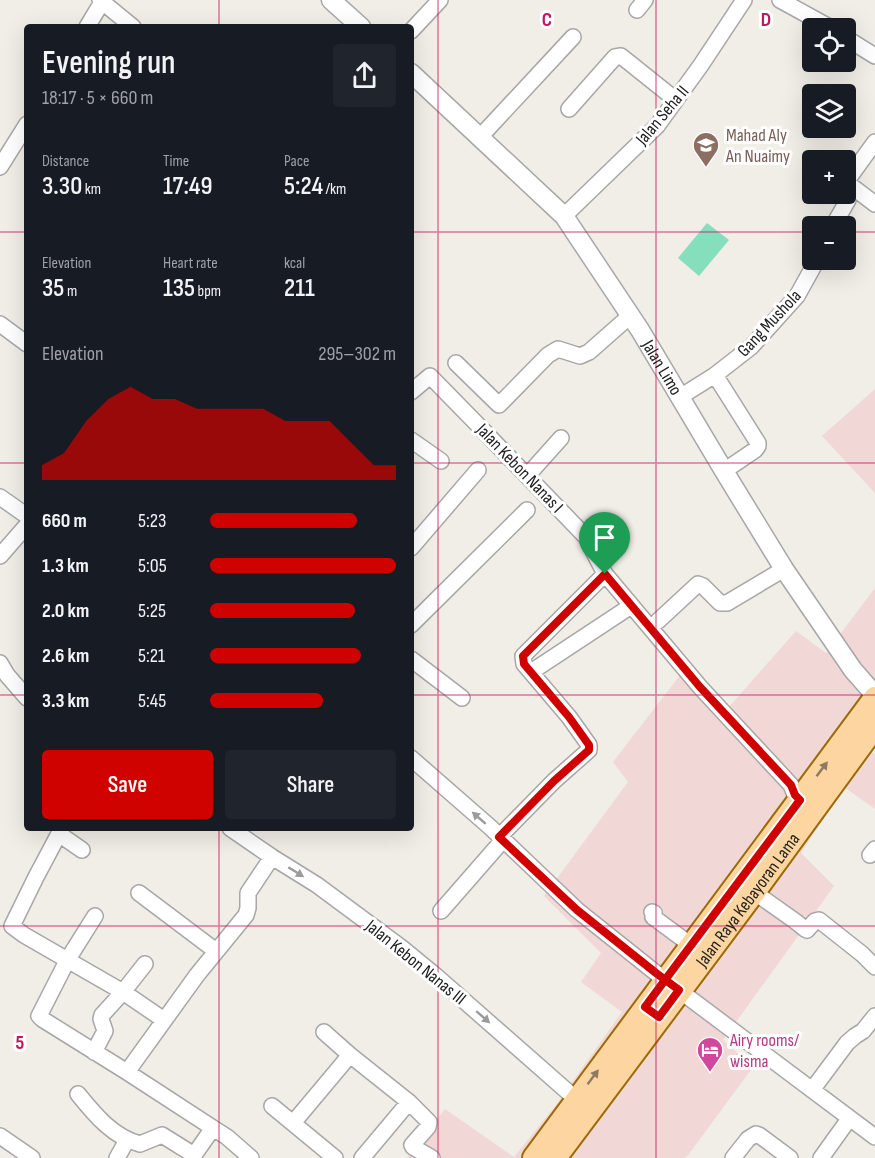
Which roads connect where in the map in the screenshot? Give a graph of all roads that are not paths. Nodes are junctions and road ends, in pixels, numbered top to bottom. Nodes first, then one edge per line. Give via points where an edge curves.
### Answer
1 (332, 0) edge
2 (440, 0) edge
3 (744, 0) edge
4 (780, 0) edge
5 (101, 1) edge
6 (813, 18) edge
7 (89, 24) edge
8 (129, 24) edge
9 (358, 24) edge
10 (414, 28) edge
11 (573, 36) dead end
12 (856, 44) edge
13 (875, 56) edge
14 (414, 76) edge
15 (676, 100) junction
16 (569, 109) dead end
17 (24, 129) edge
18 (480, 137) junction
19 (875, 142) edge
20 (0, 167) edge
21 (856, 168) edge
22 (856, 190) edge
23 (875, 204) edge
24 (564, 216) junction
25 (811, 270) edge
26 (631, 315) junction
27 (0, 324) edge
28 (24, 342) edge
29 (456, 363) dead end
30 (715, 375) junction
31 (414, 389) edge
32 (680, 397) junction
33 (561, 438) dead end
34 (414, 442) edge
35 (441, 461) dead end
36 (478, 470) dead end
37 (723, 471) junction
38 (527, 476) junction
39 (0, 497) edge
40 (527, 510) dead end
41 (24, 514) edge
42 (24, 528) edge
43 (414, 545) edge
44 (0, 556) edge
45 (784, 569) junction
46 (605, 574) junction
47 (632, 606) junction
48 (658, 621) dead end
49 (414, 622) edge
50 (414, 661) edge
51 (0, 663) edge
52 (531, 672) junction
53 (24, 694) edge
54 (875, 697) edge
55 (462, 699) dead end
56 (868, 731) edge
57 (414, 761) edge
58 (806, 805) junction
59 (61, 831) edge
60 (234, 831) edge
61 (501, 838) junction
62 (82, 850) dead end
63 (272, 857) junction
64 (754, 892) junction
65 (140, 893) dead end
66 (441, 911) dead end
67 (652, 912) dead end
68 (95, 916) dead end
69 (691, 945) junction
70 (216, 951) junction
71 (68, 959) junction
72 (145, 964) dead end
73 (875, 967) edge
74 (672, 985) junction
75 (123, 992) junction
76 (875, 1016) edge
77 (164, 1020) junction
78 (324, 1032) dead end
79 (94, 1052) junction
80 (350, 1055) junction
81 (127, 1072) junction
82 (812, 1090) junction
83 (78, 1094) dead end
84 (409, 1102) junction
85 (584, 1104) junction
86 (272, 1106) dead end
87 (849, 1119) junction
88 (293, 1123) junction
89 (213, 1128) junction
90 (0, 1136) edge
91 (875, 1137) edge
92 (127, 1140) junction
93 (193, 1157) edge
94 (543, 1157) edge
95 (32, 1158) edge
96 (117, 1158) edge
97 (252, 1158) edge
98 (335, 1158) edge
99 (362, 1158) edge
100 (432, 1158) edge
101 (734, 1158) edge
102 (790, 1158) edge
103 (821, 1158) edge

1 - 9 street
2 - 10 street
3 - 15 street, Jalan Seha II
4 - 6 street
5 - 7 street
5 - 8 street
11 - 18 street
12 - 13 street
14 - 18 street, Jalan Limo
15 - 16 street via 621,56 615,57
15 - 24 street, Jalan Seha II via 657,126
17 - 20 street
18 - 24 street, Jalan Limo
19 - 21 street
22 - 23 street
24 - 26 street, Jalan Limo
25 - 30 street, Gang Mushola via 797,296 751,347
26 - 29 street via 589,352 580,356 558,349 548,355 499,405
26 - 32 street, Jalan Limo
27 - 28 street
30 - 32 street, Gang Mushola
30 - 37 street via 758,443 755,450
31 - 38 street, Jalan Kebon Nanas I via 430,376
32 - 37 street, Jalan Limo
33 - 38 street
34 - 35 street
36 - 43 street
37 - 45 street, Jalan Limo
38 - 46 street, Jalan Kebon Nanas I via 586,537
39 - 41 street
40 - 49 street
42 - 44 street
45 - 48 street via 723,604 698,585
45 - 54 street, Jalan Limo
46 - 47 street, Jalan Kebon Nanas I
46 - 52 street via 523,656
47 - 52 street
47 - 58 street, Jalan Kebon Nanas I
50 - 55 street
51 - 53 street
52 - 61 street via 589,748
54 - 56 main road, Jalan Raya Kebayoran Lama
56 - 58 main road, Jalan Raya Kebayoran Lama
61 -> 57 street
58 - 64 main road, Jalan Raya Kebayoran Lama
58 - 69 main road, Jalan Raya Kebayoran Lama
59 - 62 street
59 - 71 street via 12,926
60 - 63 street, Jalan Kebon Nanas III
61 - 66 street
61 - 74 street via 577,910
63 - 70 street via 248,892 246,915
63 -> 85 street, Jalan Kebon Nanas III via 402,948
64 - 73 street via 807,930 819,920
64 - 74 main road, Jalan Raya Kebayoran Lama
65 - 70 street
67 - 69 street via 653,917
68 - 71 street
69 - 74 main road, Jalan Raya Kebayoran Lama
70 - 77 street
71 - 75 street
71 - 79 street via 39,1016
72 - 75 street
74 - 82 street
74 - 85 main road, Jalan Raya Kebayoran Lama
75 - 77 street
75 - 79 street via 101,1017 105,1031
76 - 82 street via 847,1043
77 - 81 street
78 - 80 street
79 - 81 street
80 - 84 street
80 - 88 street
81 - 89 street
82 - 87 street
83 - 92 street via 105,1125
84 - 99 street
84 - 100 street via 429,1122 412,1145
85 - 94 main road, Jalan Raya Kebayoran Lama
86 - 88 street
87 - 91 street
87 - 103 street
88 - 98 street
89 - 93 street
89 - 97 street
90 - 95 street
92 - 93 street via 140,1144 162,1135
92 - 96 street
101 - 102 street via 756,1134

